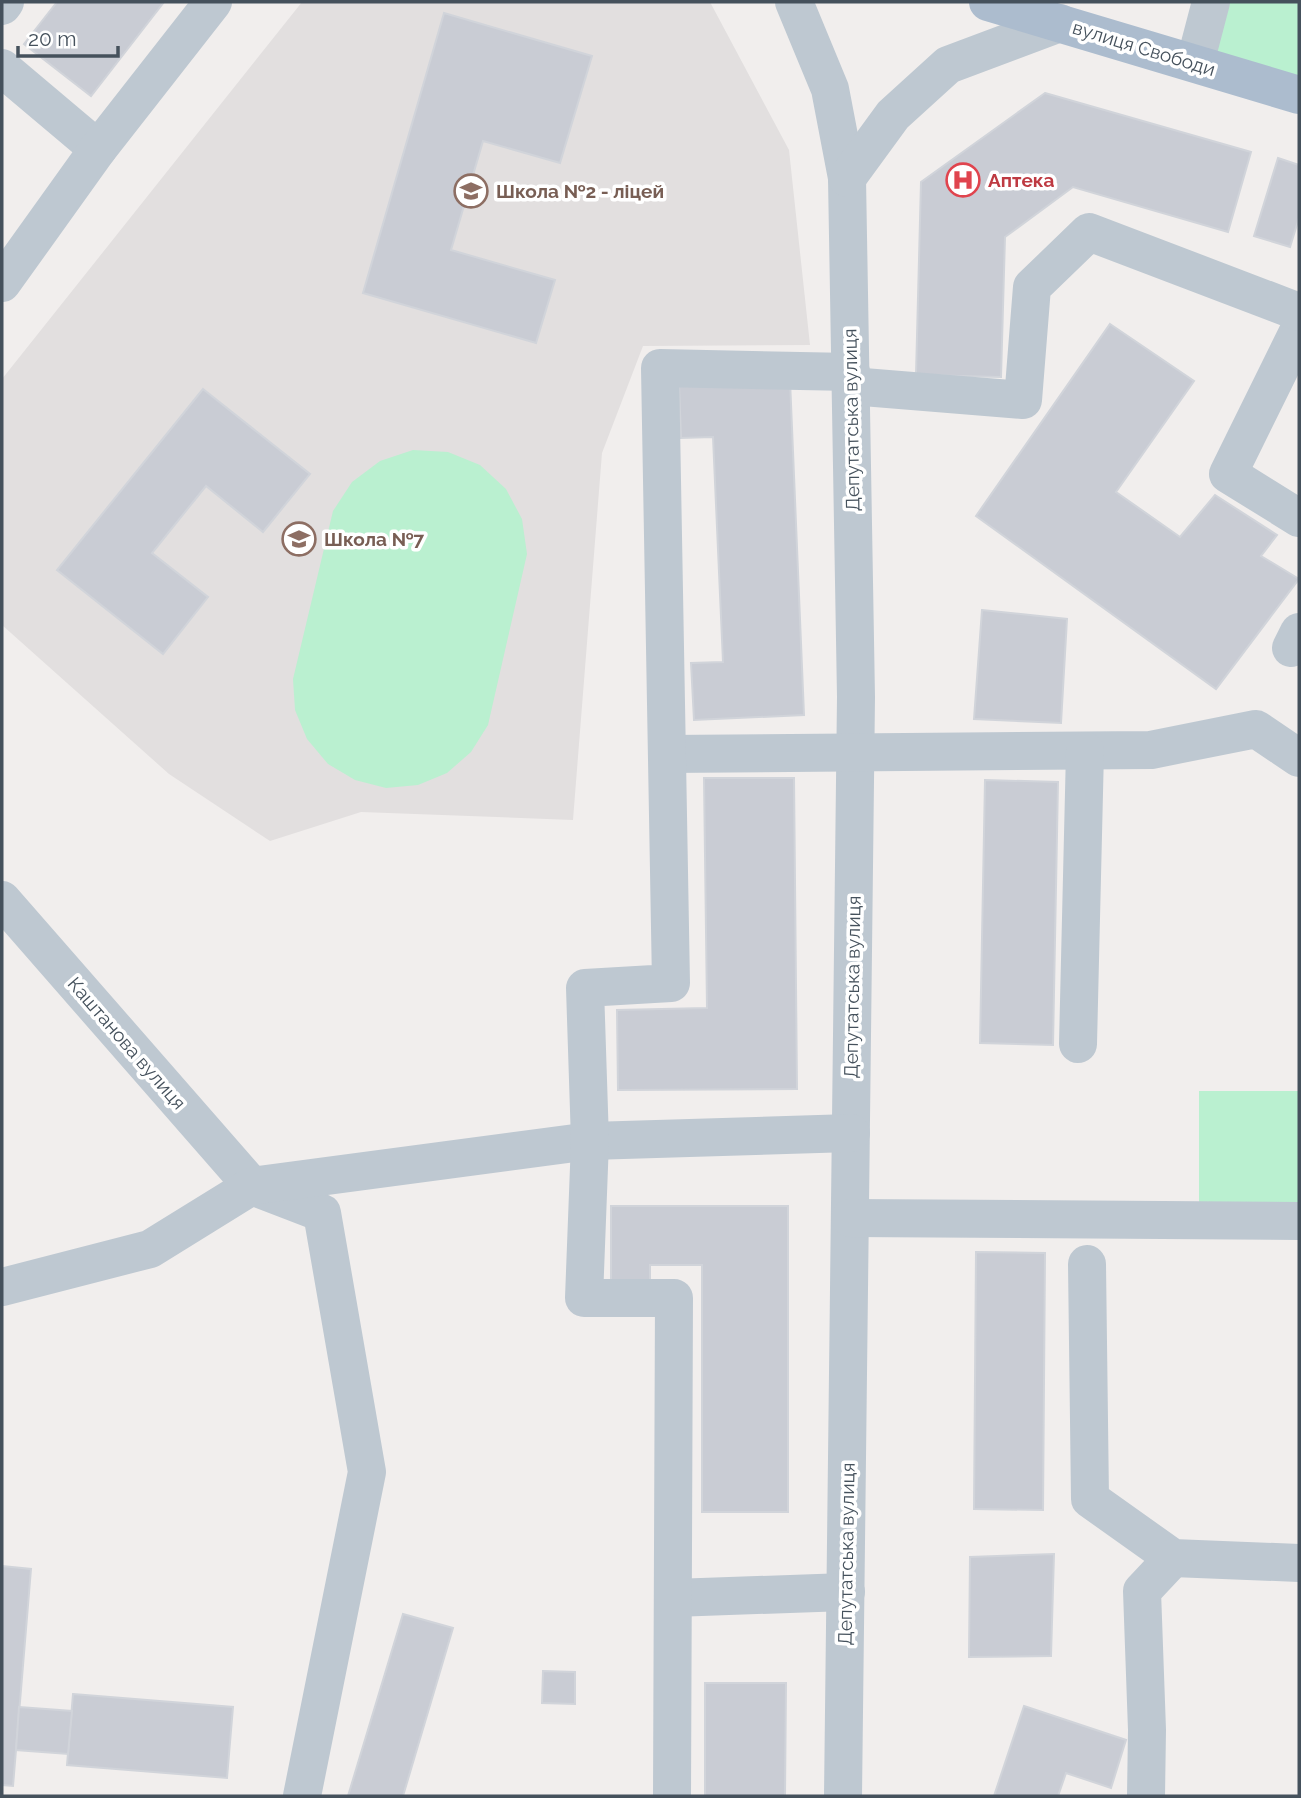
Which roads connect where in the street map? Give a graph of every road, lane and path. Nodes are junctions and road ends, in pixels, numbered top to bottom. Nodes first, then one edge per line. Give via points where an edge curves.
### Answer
1 (213, 2) edge
2 (794, 2) edge
3 (988, 2) edge
4 (1212, 2) edge
5 (1060, 23) junction
6 (1195, 63) junction
7 (2, 68) edge
8 (1299, 95) edge
9 (99, 149) junction
10 (848, 178) junction
11 (2, 283) edge
12 (1299, 312) edge
13 (1299, 330) edge
14 (851, 379) junction
15 (1299, 518) edge
16 (1085, 751) junction
17 (855, 753) junction
18 (667, 754) junction
19 (1299, 758) edge
20 (2, 900) edge
21 (1078, 1044) dead end
22 (851, 1133) junction
23 (590, 1141) junction
24 (252, 1186) junction
25 (850, 1218) junction
26 (1299, 1221) edge
27 (1087, 1264) dead end
28 (2, 1287) edge
29 (1173, 1558) junction
30 (1299, 1563) edge
31 (846, 1592) junction
32 (673, 1598) junction
33 (302, 1796) edge
34 (672, 1796) edge
35 (844, 1796) edge
36 (1146, 1796) edge

1 - 9 street
2 - 10 street, Депутатська вулиця via 830,89
3 - 5 main road, вулиця Свободи
4 - 6 street
5 - 6 main road, вулиця Свободи
5 - 10 street via 948,65 893,115
6 - 8 main road, вулиця Свободи
7 - 9 street
9 - 11 street
10 - 14 street, Депутатська вулиця
12 - 14 street via 1089,232 1032,287 1023,400
13 - 15 street via 1228,474
14 - 17 street, Депутатська вулиця
14 - 18 street via 660,368
16 - 17 street
16 - 19 street via 1151,750 1256,729
16 - 21 street
17 - 18 street
17 - 22 street, Депутатська вулиця
18 - 23 street via 671,983 585,988
20 - 24 street, Каштанова вулиця
22 - 23 street
22 - 25 street, Депутатська вулиця
23 - 24 street
23 - 32 street via 584,1298 674,1298
24 - 28 street via 150,1249
24 - 33 street via 322,1213 367,1472
25 - 26 street
25 - 31 street, Депутатська вулиця
27 - 29 street via 1090,1499
29 - 30 street
29 - 36 street via 1142,1591
31 - 32 street
31 - 35 street, Депутатська вулиця
32 - 34 street

